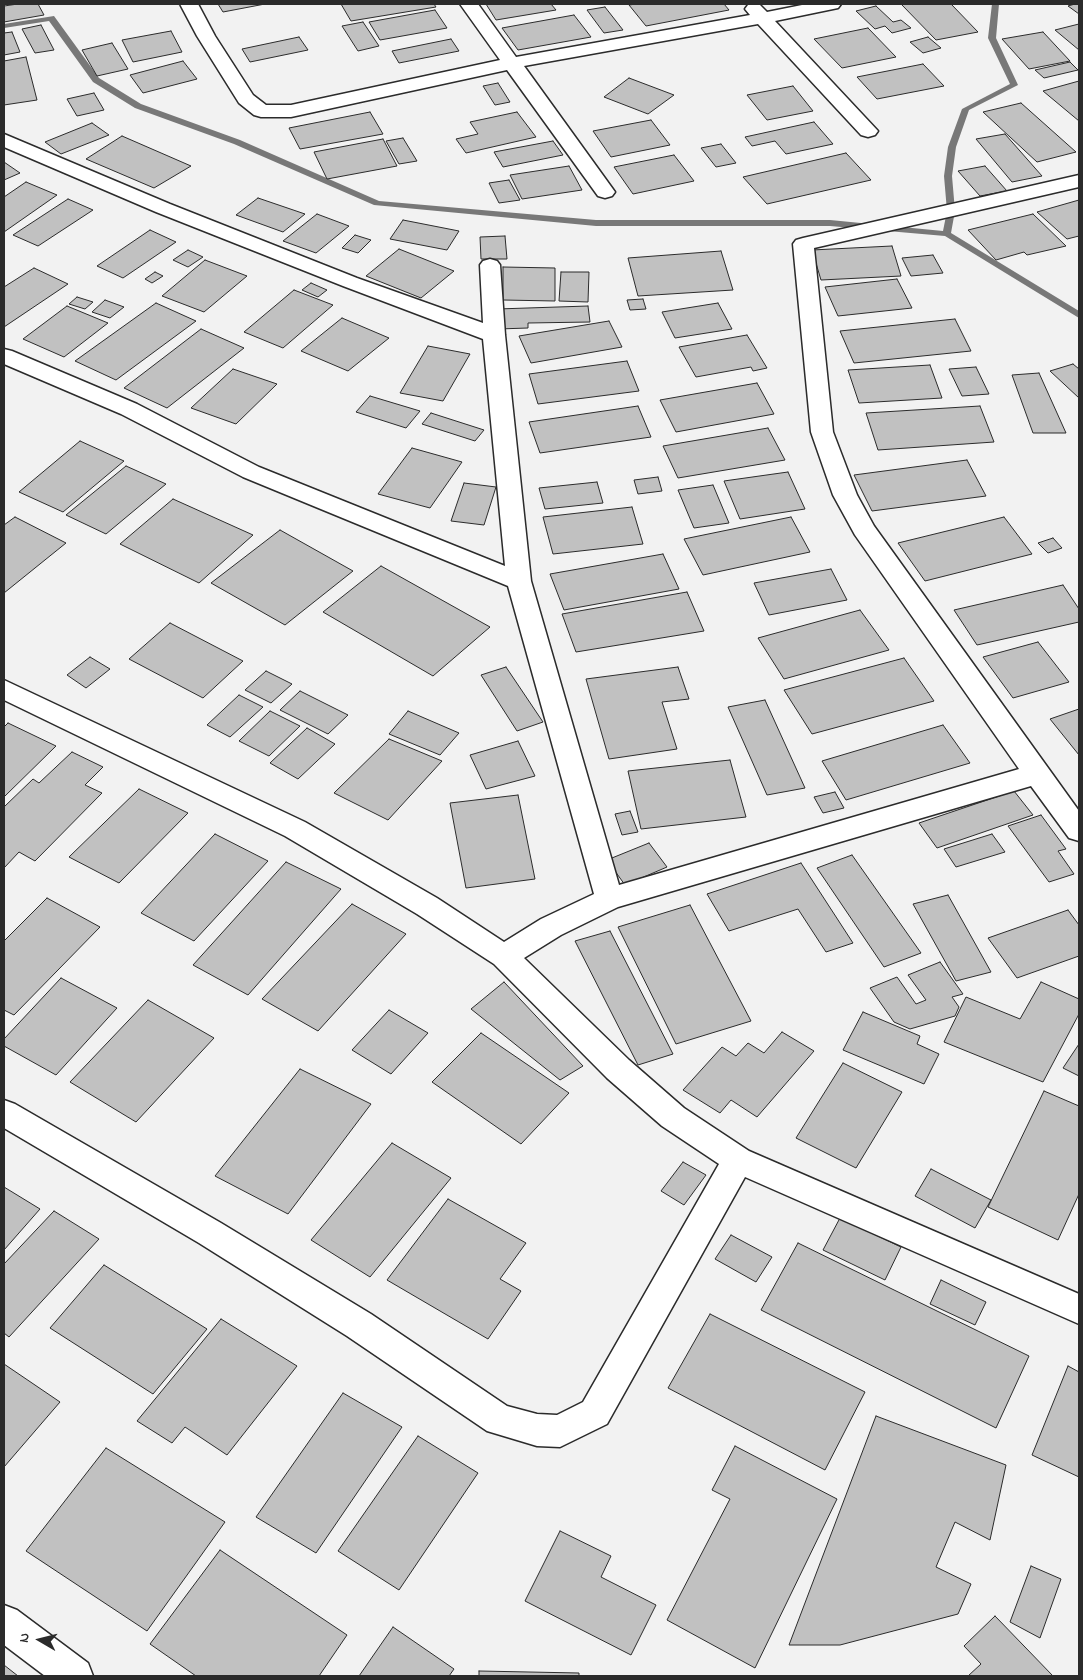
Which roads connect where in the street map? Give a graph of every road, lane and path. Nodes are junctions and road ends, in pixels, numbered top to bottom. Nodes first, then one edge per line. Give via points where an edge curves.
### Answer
1 (189, 4) edge
2 (469, 4) edge
3 (749, 4) edge
4 (832, 4) edge
5 (763, 18) junction
6 (512, 63) junction
7 (868, 131) dead end
8 (4, 140) edge
9 (1079, 181) edge
10 (605, 192) dead end
11 (490, 265) dead end
12 (494, 335) junction
13 (4, 356) edge
14 (519, 581) junction
15 (6, 693) edge
16 (1036, 774) junction
17 (1079, 831) edge
18 (608, 898) junction
19 (504, 956) junction
20 (4, 1113) edge
21 (738, 1160) junction
22 (1079, 1309) edge
23 (4, 1623) edge
24 (75, 1676) edge

1 - 6 street via 246,99 261,112 291,111
2 - 6 street
3 - 5 street
4 - 5 street
5 - 6 street
5 - 7 street
6 - 10 street
8 - 12 street via 296,261
9 - 16 street via 803,244 822,432 845,495 863,530
11 - 12 street
12 - 14 street
13 - 14 street via 129,409 251,472
14 - 18 street
15 - 19 street via 295,829 427,906
16 - 17 street
16 - 18 street
18 - 19 street
19 - 21 street via 618,1069 673,1117
20 - 21 street via 351,1320 499,1420 560,1432 595,1413
21 - 22 street
23 - 24 street

